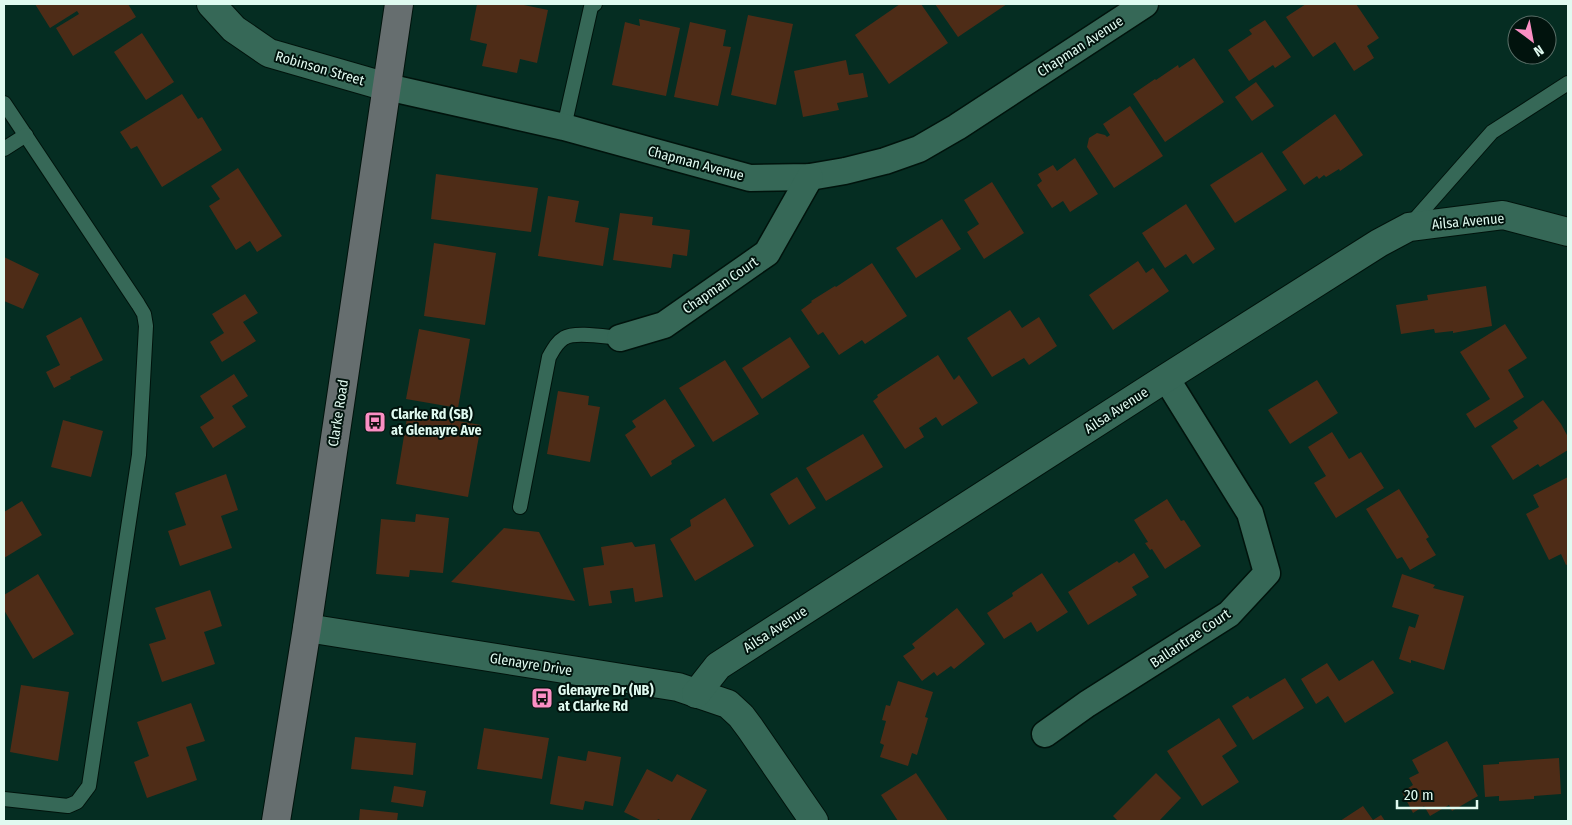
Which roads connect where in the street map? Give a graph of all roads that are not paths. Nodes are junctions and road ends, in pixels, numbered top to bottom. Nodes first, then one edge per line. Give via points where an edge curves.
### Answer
1 (211, 4) edge
2 (399, 4) edge
3 (595, 4) edge
4 (1145, 4) edge
5 (1568, 83) edge
6 (388, 87) junction
7 (4, 103) edge
8 (564, 127) junction
9 (26, 135) junction
10 (4, 149) edge
11 (810, 177) junction
12 (1408, 227) junction
13 (1568, 232) edge
14 (620, 338) joint
15 (1166, 378) junction
16 (520, 508) dead end
17 (307, 628) junction
18 (696, 694) junction
19 (1045, 734) dead end
20 (4, 799) edge
21 (276, 821) edge
22 (814, 821) edge

1 - 6 street, Robinson Street via 234,29 269,53
2 - 6 main road, Clarke Road
3 - 8 lane via 591,6
4 - 11 street, Chapman Avenue via 957,127 919,148 885,161
5 - 12 lane via 1492,132
6 - 8 street, Chapman Avenue
6 - 17 main road, Clarke Road
7 - 9 lane
8 - 11 street, Chapman Avenue via 750,178
9 - 10 lane
9 - 20 lane via 138,304 146,326 139,455 90,786 77,802 68,806
11 - 14 street, Chapman Court via 766,252 664,325
12 - 13 street, Ailsa Avenue via 1503,215
12 - 15 street, Ailsa Avenue
14 - 16 lane via 584,334 565,337 554,347 549,357
15 - 18 street, Ailsa Avenue via 718,666
15 - 19 street, Ballantrae Court via 1250,513 1267,573 1229,614
17 - 18 street, Glenayre Drive via 678,687
17 - 21 main road, Clarke Road
18 - 22 street, Glenayre Drive via 728,704 741,716

